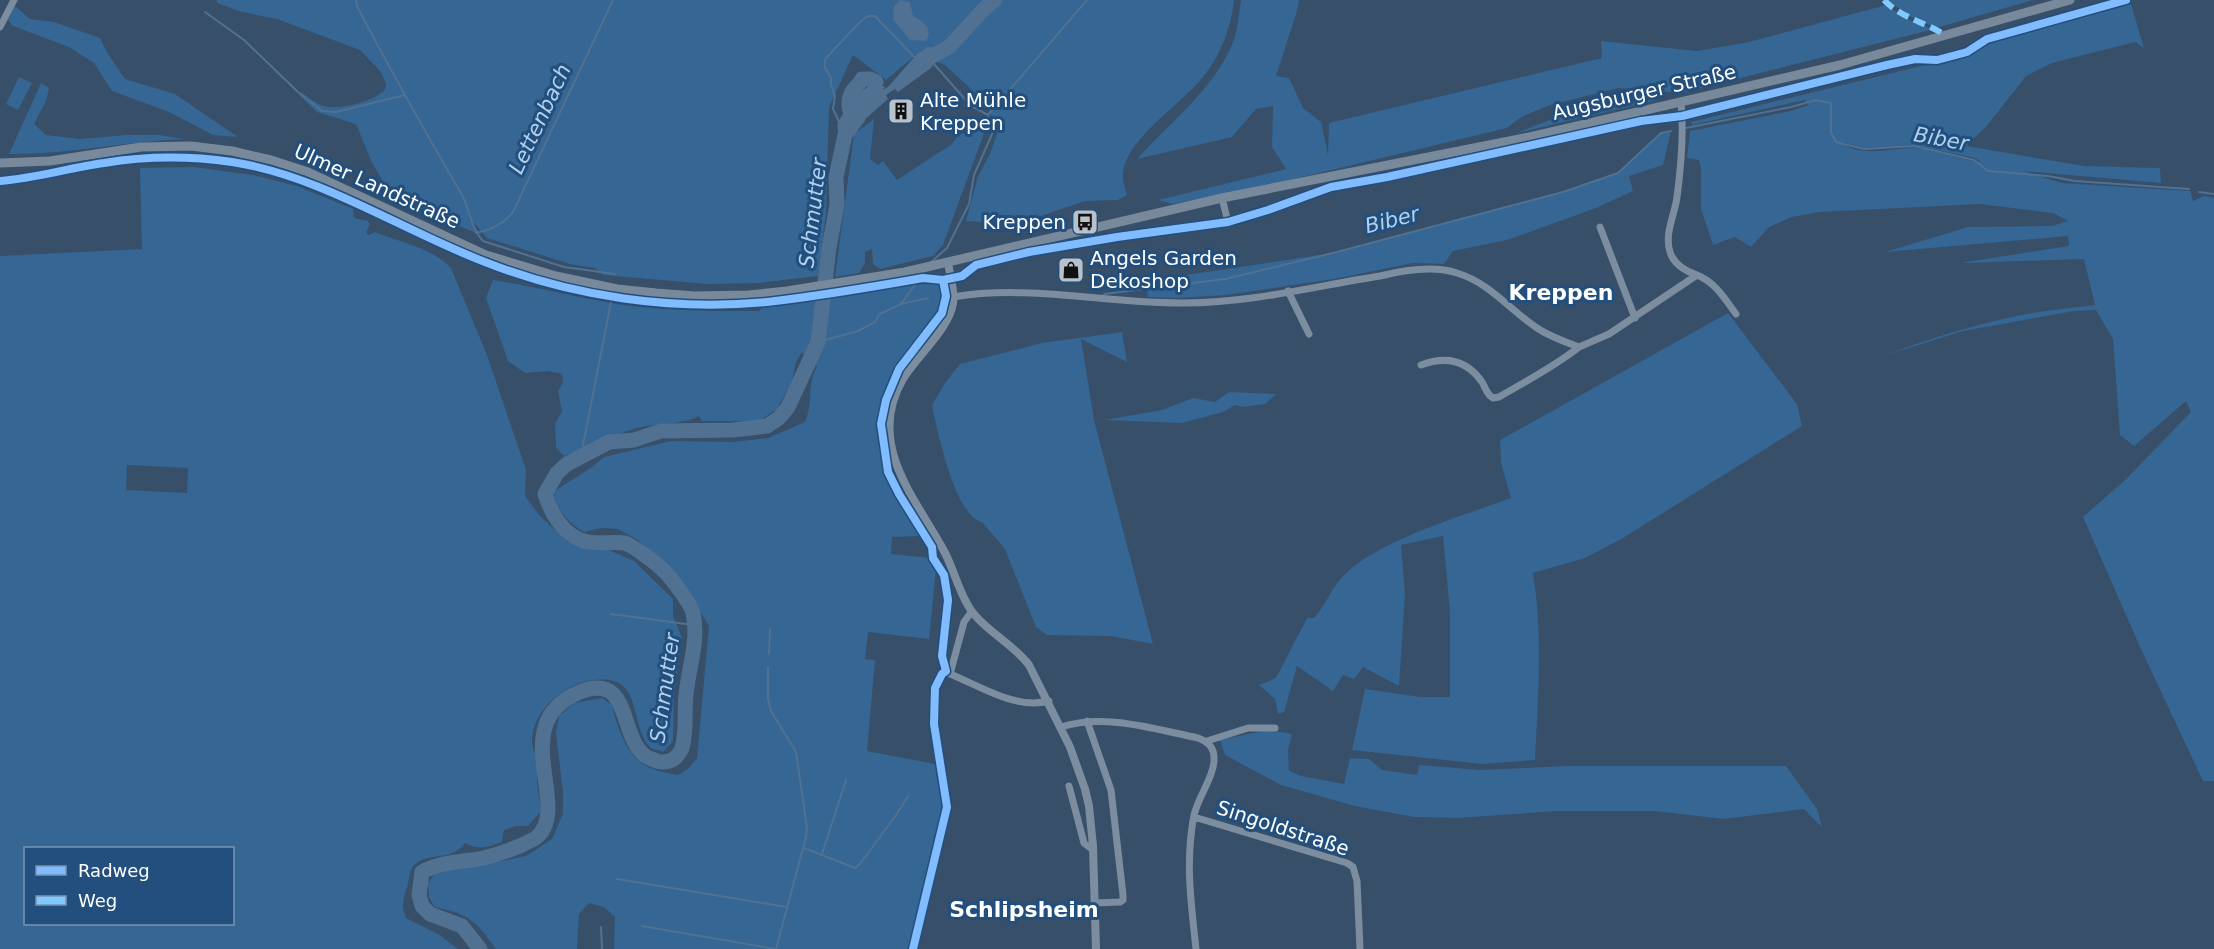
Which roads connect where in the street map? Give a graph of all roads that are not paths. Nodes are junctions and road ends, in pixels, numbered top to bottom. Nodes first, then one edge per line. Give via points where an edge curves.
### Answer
1 (14, 0) edge
2 (2070, 0) edge
3 (0, 27) edge
4 (1680, 102) junction
5 (0, 163) edge
6 (1331, 187) dead end
7 (1222, 198) junction
8 (1228, 222) junction
9 (1600, 227) dead end
10 (1117, 237) dead end
11 (945, 263) junction
12 (1697, 275) junction
13 (556, 276) joint
14 (1288, 291) junction
15 (953, 297) junction
16 (1737, 314) dead end
17 (1635, 318) junction
18 (1310, 334) dead end
19 (1579, 347) junction
20 (1421, 365) dead end
21 (972, 611) junction
22 (1048, 701) junction
23 (1087, 721) junction
24 (1061, 727) junction
25 (1275, 728) dead end
26 (1207, 741) junction
27 (1069, 786) dead end
28 (1194, 817) junction
29 (1093, 850) junction
30 (1094, 903) junction
31 (1096, 949) edge
32 (1196, 949) edge
33 (1360, 949) edge

1 - 3 street
2 - 4 main road, Augsburger Straße via 1840,65
4 - 7 main road, Augsburger Straße via 1534,136
4 - 12 street via 1677,197 1668,237 1669,251 1685,271
5 - 13 main road, Ulmer Landstraße via 141,147 191,146 232,151 308,172 486,255
6 - 8 street
7 - 8 street
7 - 11 main road, Augsburger Straße
8 - 10 street
9 - 17 street
11 - 13 main road, Augsburger Straße via 842,283 749,295 613,289
11 - 15 street
12 - 16 street via 1707,279
12 - 17 street
14 - 15 street via 1184,303 1031,293
14 - 18 street
14 - 19 street via 1405,270 1457,273 1483,285 1536,328
15 - 21 street via 946,320 902,382 890,433 901,479 945,552
17 - 19 street
19 - 20 street via 1563,360 1493,398 1474,373 1451,360
21 - 22 street via 1022,655
21 - 22 street via 964,622 950,674 1010,699 1031,704
22 - 24 street
23 - 24 street
23 - 26 street via 1119,722
23 - 30 street via 1111,790 1123,895 1120,902
24 - 29 street via 1085,789
25 - 26 street via 1248,728
26 - 28 street via 1214,767
27 - 29 street via 1084,843
28 - 32 street via 1188,846
28 - 33 street, Singoldstraße via 1353,867
29 - 30 street
30 - 31 street

